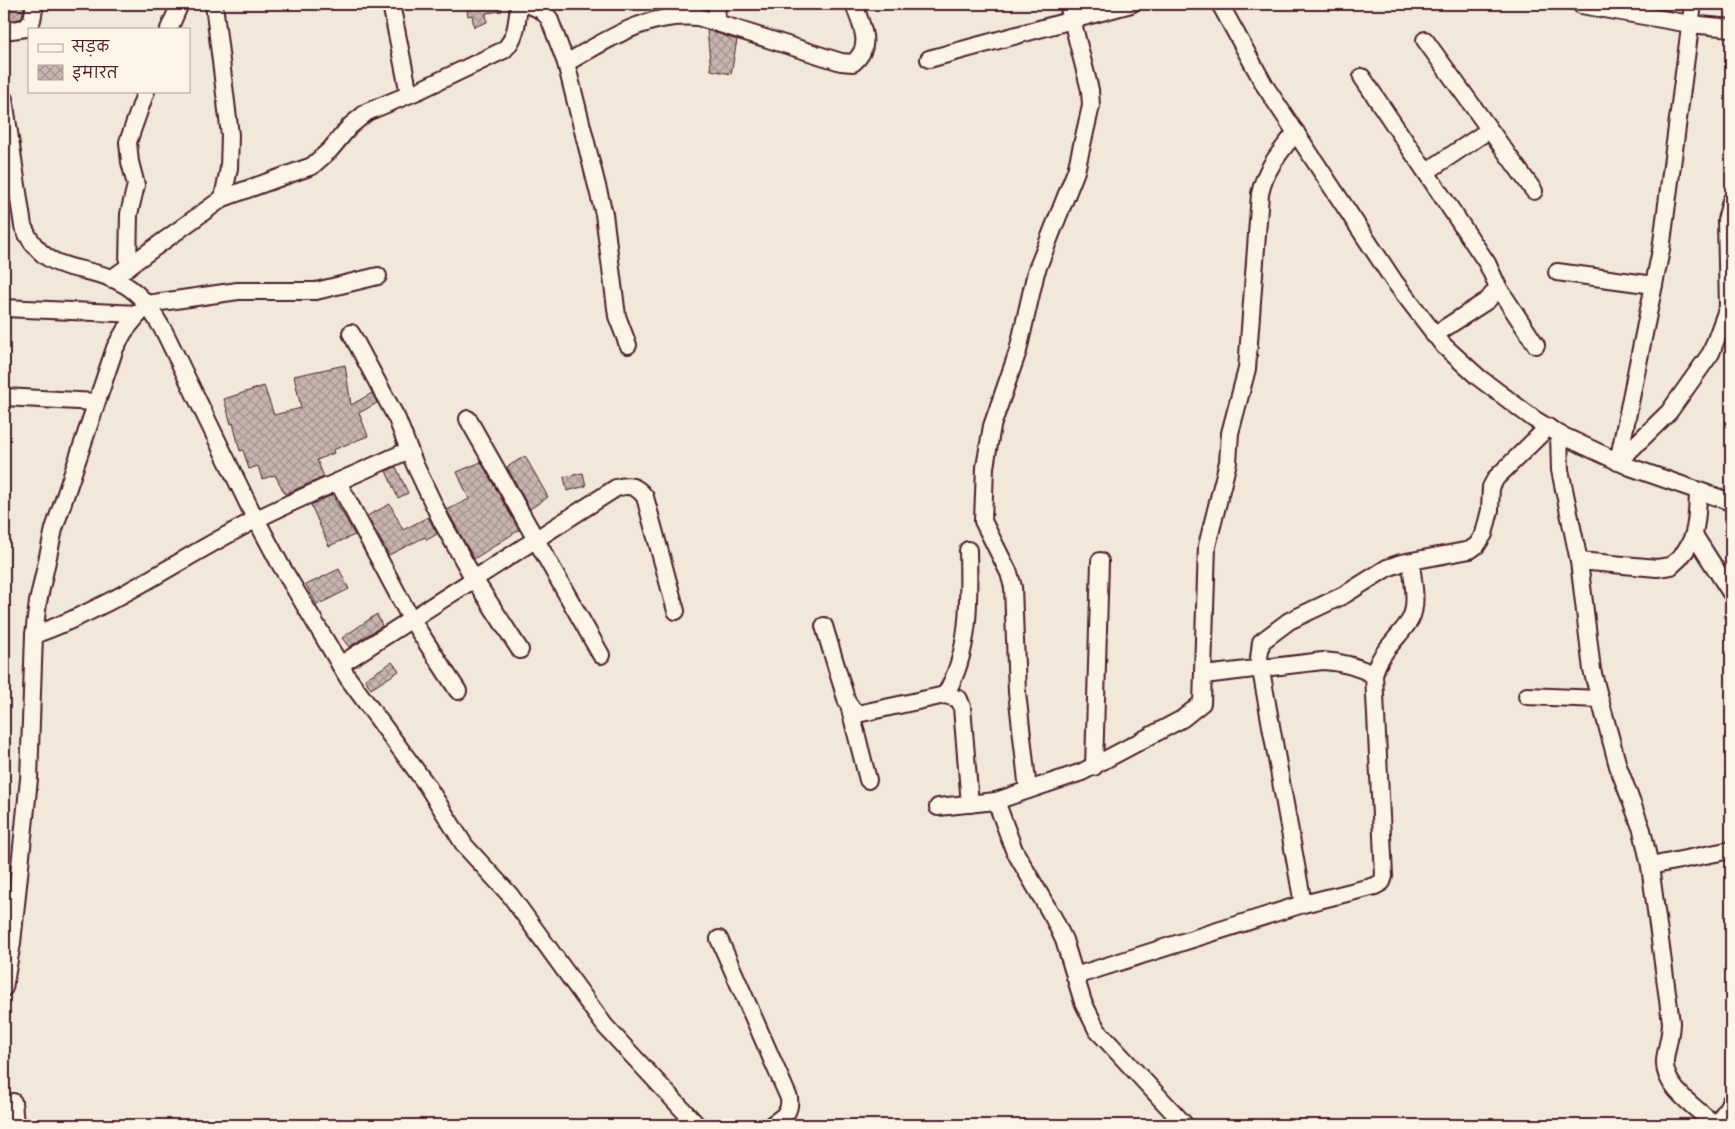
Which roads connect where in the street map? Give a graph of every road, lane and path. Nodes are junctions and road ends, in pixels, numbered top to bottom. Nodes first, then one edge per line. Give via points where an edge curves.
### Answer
1 (35, 4) edge
2 (180, 4) edge
3 (214, 4) edge
4 (391, 4) edge
5 (526, 4) edge
6 (717, 4) edge
7 (854, 4) edge
8 (1068, 4) edge
9 (1131, 4) edge
10 (1220, 4) edge
11 (1693, 4) edge
12 (1581, 5) edge
13 (1073, 20) junction
14 (716, 22) junction
15 (1690, 24) junction
16 (169, 28) edge
17 (1731, 28) edge
18 (4, 31) edge
19 (1425, 40) dead end
20 (929, 59) dead end
21 (566, 63) junction
22 (1362, 77) dead end
23 (146, 92) edge
24 (409, 94) junction
25 (4, 99) edge
26 (1490, 130) junction
27 (1296, 132) junction
28 (1426, 172) junction
29 (1534, 191) dead end
30 (223, 198) junction
31 (1731, 201) edge
32 (128, 267) junction
33 (1557, 272) dead end
34 (378, 276) dead end
35 (111, 279) junction
36 (1654, 285) junction
37 (1498, 288) junction
38 (4, 308) edge
39 (143, 309) junction
40 (351, 334) dead end
41 (1434, 335) junction
42 (628, 345) dead end
43 (1536, 345) dead end
44 (4, 397) edge
45 (96, 402) junction
46 (468, 419) dead end
47 (1553, 431) junction
48 (410, 450) junction
49 (1618, 462) junction
50 (338, 482) junction
51 (1698, 491) junction
52 (1731, 502) edge
53 (256, 519) junction
54 (1694, 535) junction
55 (535, 540) junction
56 (968, 550) dead end
57 (1579, 560) junction
58 (1100, 561) dead end
59 (1411, 562) junction
60 (474, 579) junction
61 (1731, 593) edge
62 (676, 611) dead end
63 (411, 619) junction
64 (824, 626) dead end
65 (34, 634) junction
66 (520, 650) dead end
67 (601, 655) dead end
68 (340, 665) junction
69 (1260, 668) junction
70 (1204, 675) junction
71 (1374, 675) junction
72 (458, 691) dead end
73 (945, 695) junction
74 (1527, 696) dead end
75 (1599, 699) junction
76 (850, 709) junction
77 (1094, 768) junction
78 (868, 780) dead end
79 (1028, 790) junction
80 (996, 801) junction
81 (970, 804) junction
82 (938, 807) dead end
83 (1731, 850) edge
84 (1650, 866) junction
85 (1303, 904) junction
86 (720, 939) dead end
87 (1075, 976) junction
88 (4, 988) edge
89 (1731, 1101) edge
90 (13, 1102) dead end
91 (15, 1125) edge
92 (697, 1125) edge
93 (771, 1125) edge
94 (1185, 1125) edge
95 (1716, 1125) edge

1 - 18 street via 32,20 26,28
2 - 16 street
3 - 30 street via 230,135 230,168
4 - 24 street
5 - 21 street via 541,10 549,18
5 - 24 street via 512,43 504,50
6 - 14 street
7 - 14 street via 865,43 862,56 853,63
8 - 13 street
9 - 13 street
10 - 27 street via 1252,64
11 - 15 street
12 - 15 street
13 - 20 street
13 - 79 street via 1091,106 1076,171 1052,236 1041,256 1018,351 994,416 982,509 982,521 1013,587 1017,692
14 - 21 street via 684,16 648,20
15 - 17 street
15 - 36 street
19 - 26 street
21 - 42 street via 604,214 617,316
22 - 28 street
23 - 32 street via 128,142 136,185 129,214
24 - 30 street via 359,118 312,166
25 - 35 street via 22,226 31,242 41,254 59,264
26 - 28 street
26 - 29 street
27 - 41 street via 1389,274
27 - 70 street via 1271,164 1263,178 1260,194 1247,369 1206,546
28 - 37 street via 1488,263
30 - 32 street
31 - 49 street via 1726,220 1728,307 1711,353 1669,412
32 - 35 street
33 - 36 street
34 - 39 street via 316,291 238,290
35 - 39 street via 136,293
36 - 49 street
37 - 41 street via 1488,300
37 - 43 street
38 - 39 street
39 - 45 street via 115,348
39 - 53 street via 165,333
40 - 48 street
41 - 47 street via 1478,377
44 - 45 street
45 - 65 street via 48,550
46 - 55 street
47 - 49 street
47 - 57 street
47 - 59 street via 1496,478 1488,521 1477,545 1461,553
48 - 50 street
48 - 60 street via 442,522
49 - 51 street
50 - 53 street
50 - 63 street
51 - 52 street
51 - 54 street
53 - 65 street via 105,605
53 - 68 street
54 - 57 street via 1677,561 1665,567
54 - 61 street
55 - 60 street
55 - 62 street via 616,488 633,486 645,497
55 - 67 street
56 - 73 street via 964,640 953,682
57 - 75 street via 1588,647
58 - 77 street
59 - 69 street via 1387,568 1344,595 1289,621 1261,642 1258,649
59 - 71 street via 1413,612 1381,656
60 - 63 street
60 - 66 street
63 - 68 street
63 - 72 street
64 - 76 street
65 - 88 street via 29,779 12,943
68 - 92 street via 426,784 465,846 510,894 605,1026
69 - 70 street
69 - 71 street via 1341,662
69 - 85 street
70 - 77 street via 1203,696 1196,709
71 - 85 street via 1384,876 1382,882 1375,886
73 - 76 street via 862,713
73 - 81 street via 959,699 962,707
74 - 75 street
75 - 84 street via 1618,766 1640,823
76 - 78 street
77 - 79 street
79 - 80 street
80 - 81 street
80 - 87 street via 1014,850 1064,940
81 - 82 street
83 - 84 street
84 - 95 street via 1671,1022 1666,1073 1678,1091
85 - 87 street
86 - 93 street via 789,1098 788,1113
87 - 94 street via 1097,1030
89 - 95 street
90 - 91 street

